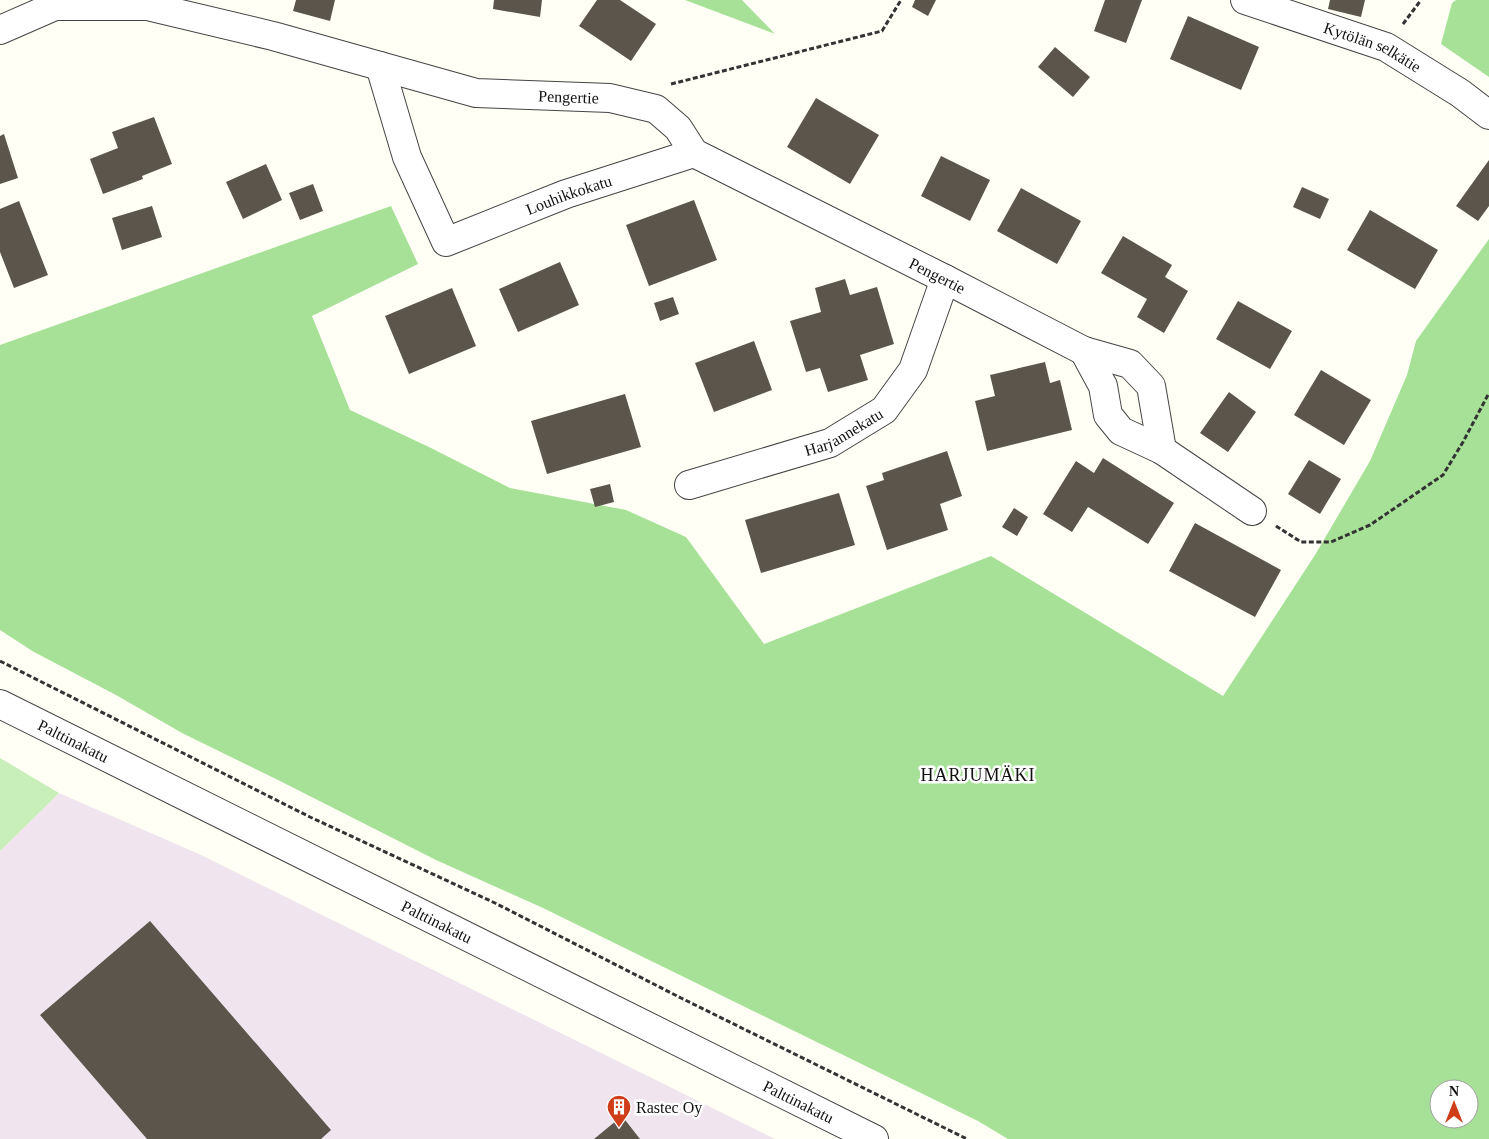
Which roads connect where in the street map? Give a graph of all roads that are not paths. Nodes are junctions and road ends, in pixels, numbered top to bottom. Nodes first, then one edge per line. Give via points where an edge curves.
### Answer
1 (1245, 0) edge
2 (0, 30) edge
3 (380, 66) junction
4 (1489, 115) edge
5 (694, 154) junction
6 (945, 279) junction
7 (1084, 351) junction
8 (1162, 450) junction
9 (690, 485) dead end
10 (1252, 511) road end
11 (0, 704) edge
12 (874, 1139) edge

1 - 4 street, Kytölän selkätie via 1386,47
2 - 3 street, Pengertie via 54,6 147,6
3 - 5 street, Pengertie via 476,93 610,98 656,109 678,128
3 - 5 street, Louhikkokatu via 407,157 446,242 566,194
5 - 6 street, Pengertie
6 - 7 street, Pengertie
6 - 9 street, Harjannekatu via 913,370 884,410 830,443
7 - 8 street via 1103,386 1108,415 1121,431
7 - 8 street, Pengertie via 1130,364 1151,386
8 - 10 street
11 - 12 street, Palttinakatu

